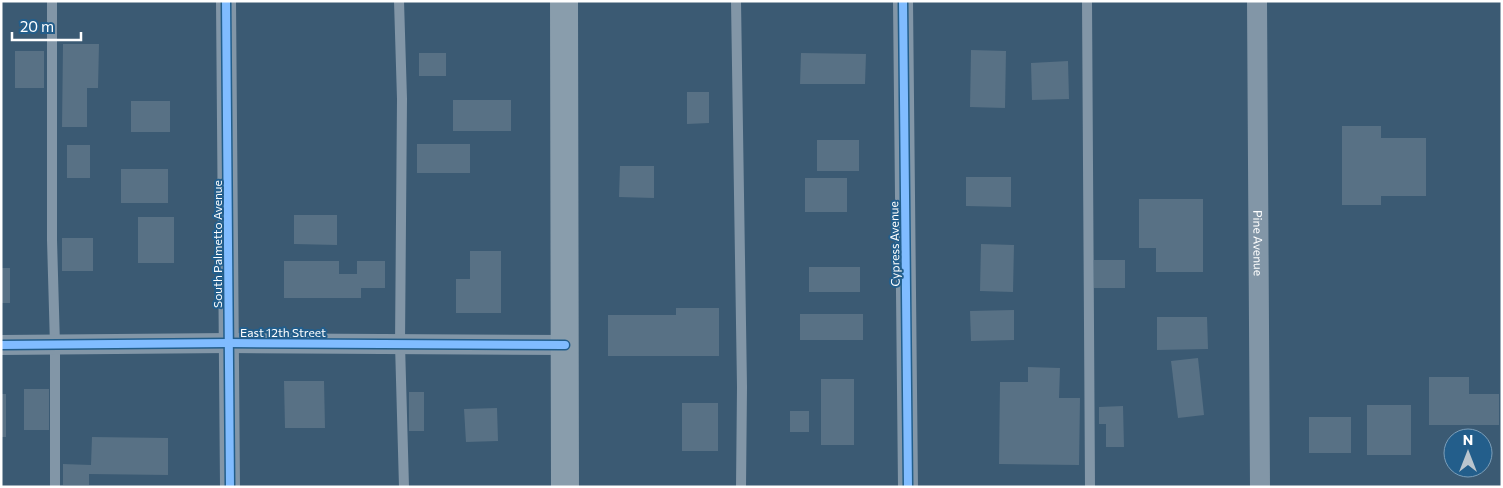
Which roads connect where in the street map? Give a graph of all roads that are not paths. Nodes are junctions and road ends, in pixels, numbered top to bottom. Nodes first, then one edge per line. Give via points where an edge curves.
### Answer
1 (52, 1) edge
2 (226, 1) edge
3 (399, 1) edge
4 (564, 1) edge
5 (736, 1) edge
6 (903, 1) edge
7 (1087, 1) edge
8 (1257, 1) edge
9 (229, 344) junction
10 (400, 344) junction
11 (1, 345) edge
12 (55, 345) junction
13 (565, 345) junction
14 (55, 487) edge
15 (230, 487) edge
16 (404, 487) edge
17 (565, 487) edge
18 (741, 487) edge
19 (908, 487) edge
20 (1090, 487) edge
21 (1260, 487) edge

1 - 12 lane
2 - 9 street, South Palmetto Avenue
3 - 10 lane via 402,99
4 - 13 main road
5 - 18 lane
6 - 19 street, Cypress Avenue
7 - 20 lane
8 - 21 street, Pine Avenue
9 - 10 street, East 12th Street
9 - 12 street, East 12th Street
9 - 15 street, South Palmetto Avenue
10 - 13 street, East 12th Street
10 - 16 lane
11 - 12 street, East 12th Street
12 - 14 lane
13 - 17 main road

